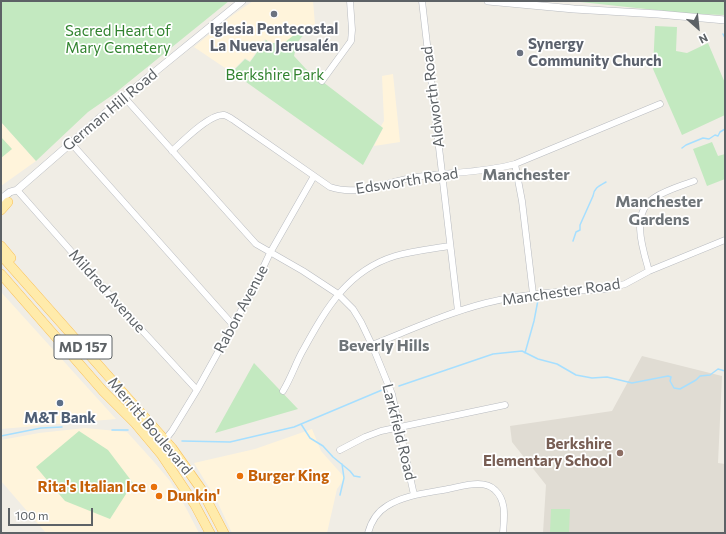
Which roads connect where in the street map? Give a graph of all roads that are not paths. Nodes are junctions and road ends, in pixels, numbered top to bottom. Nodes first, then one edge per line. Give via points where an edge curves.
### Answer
1 (242, 1) edge
2 (350, 1) edge
3 (422, 1) edge
4 (488, 1) edge
5 (725, 20) edge
6 (322, 81) dead end
7 (124, 97) junction
8 (660, 104) dead end
9 (70, 143) junction
10 (172, 151) junction
11 (514, 164) junction
12 (442, 174) junction
13 (314, 176) junction
14 (694, 181) dead end
15 (17, 190) junction
16 (3, 205) edge
17 (725, 240) edge
18 (1, 246) edge
19 (449, 246) junction
20 (270, 253) junction
21 (1, 255) edge
22 (649, 271) junction
23 (1, 274) edge
24 (27, 284) junction
25 (338, 294) junction
26 (533, 294) junction
27 (458, 312) junction
28 (233, 325) junction
29 (372, 345) junction
30 (197, 390) junction
31 (283, 391) dead end
32 (505, 405) dead end
33 (135, 423) junction
34 (400, 426) junction
35 (165, 440) junction
36 (155, 448) junction
37 (340, 450) dead end
38 (191, 474) junction
39 (414, 496) junction
40 (210, 533) edge
41 (224, 533) edge
42 (368, 533) edge
43 (503, 533) edge

1 - 7 street, German Hill Road
2 - 6 street via 351,41
3 - 12 street, Aldworth Road
4 - 5 street
7 - 9 street, German Hill Road
7 - 10 street, Larkfield Road
8 - 11 street, Edsworth Road
9 - 15 street, German Hill Road
9 - 28 street
10 - 13 street, Edsworth Road via 212,118 224,115
10 - 20 street, Larkfield Road via 250,238
11 - 12 street, Edsworth Road via 494,169
11 - 26 street via 522,201
12 - 13 street, Edsworth Road via 349,191 330,187
12 - 19 street, Aldworth Road
13 - 20 street, Rabon Avenue
14 - 22 street via 656,197 646,205 640,232
15 - 16 street, German Hill Road
15 - 30 street, Mildred Avenue
17 - 22 street, Manchester Road
18 - 24 main road via 29,278
19 - 25 street via 405,254 377,263 359,274
19 - 27 street, Aldworth Road
20 - 25 street, Larkfield Road
20 - 28 street, Rabon Avenue
21 - 24 main road, Merritt Boulevard / MD 157
22 - 26 street, Manchester Road via 625,284 607,289
23 - 33 main road, Merritt Boulevard / MD 157 via 103,391
24 - 35 main road, Merritt Boulevard / MD 157
25 - 29 street, Larkfield Road via 356,315
25 - 31 street via 297,360
26 - 27 street, Manchester Road
27 - 29 street, Manchester Road
28 - 30 street, Rabon Avenue
29 - 34 street, Larkfield Road via 392,394
30 - 35 street, Rabon Avenue
32 - 34 street
33 - 35 main road via 141,424 156,441
33 - 36 main road, Merritt Boulevard / MD 157
34 - 37 street via 365,437
34 - 39 street, Larkfield Road
35 - 38 main road, Merritt Boulevard / MD 157
36 - 38 main road via 164,447
36 - 40 main road, Merritt Boulevard / MD 157 via 184,487
38 - 41 main road, Merritt Boulevard / MD 157
39 - 42 street via 399,499 385,507 374,518
39 - 43 street via 472,484 489,486 496,490 503,505

